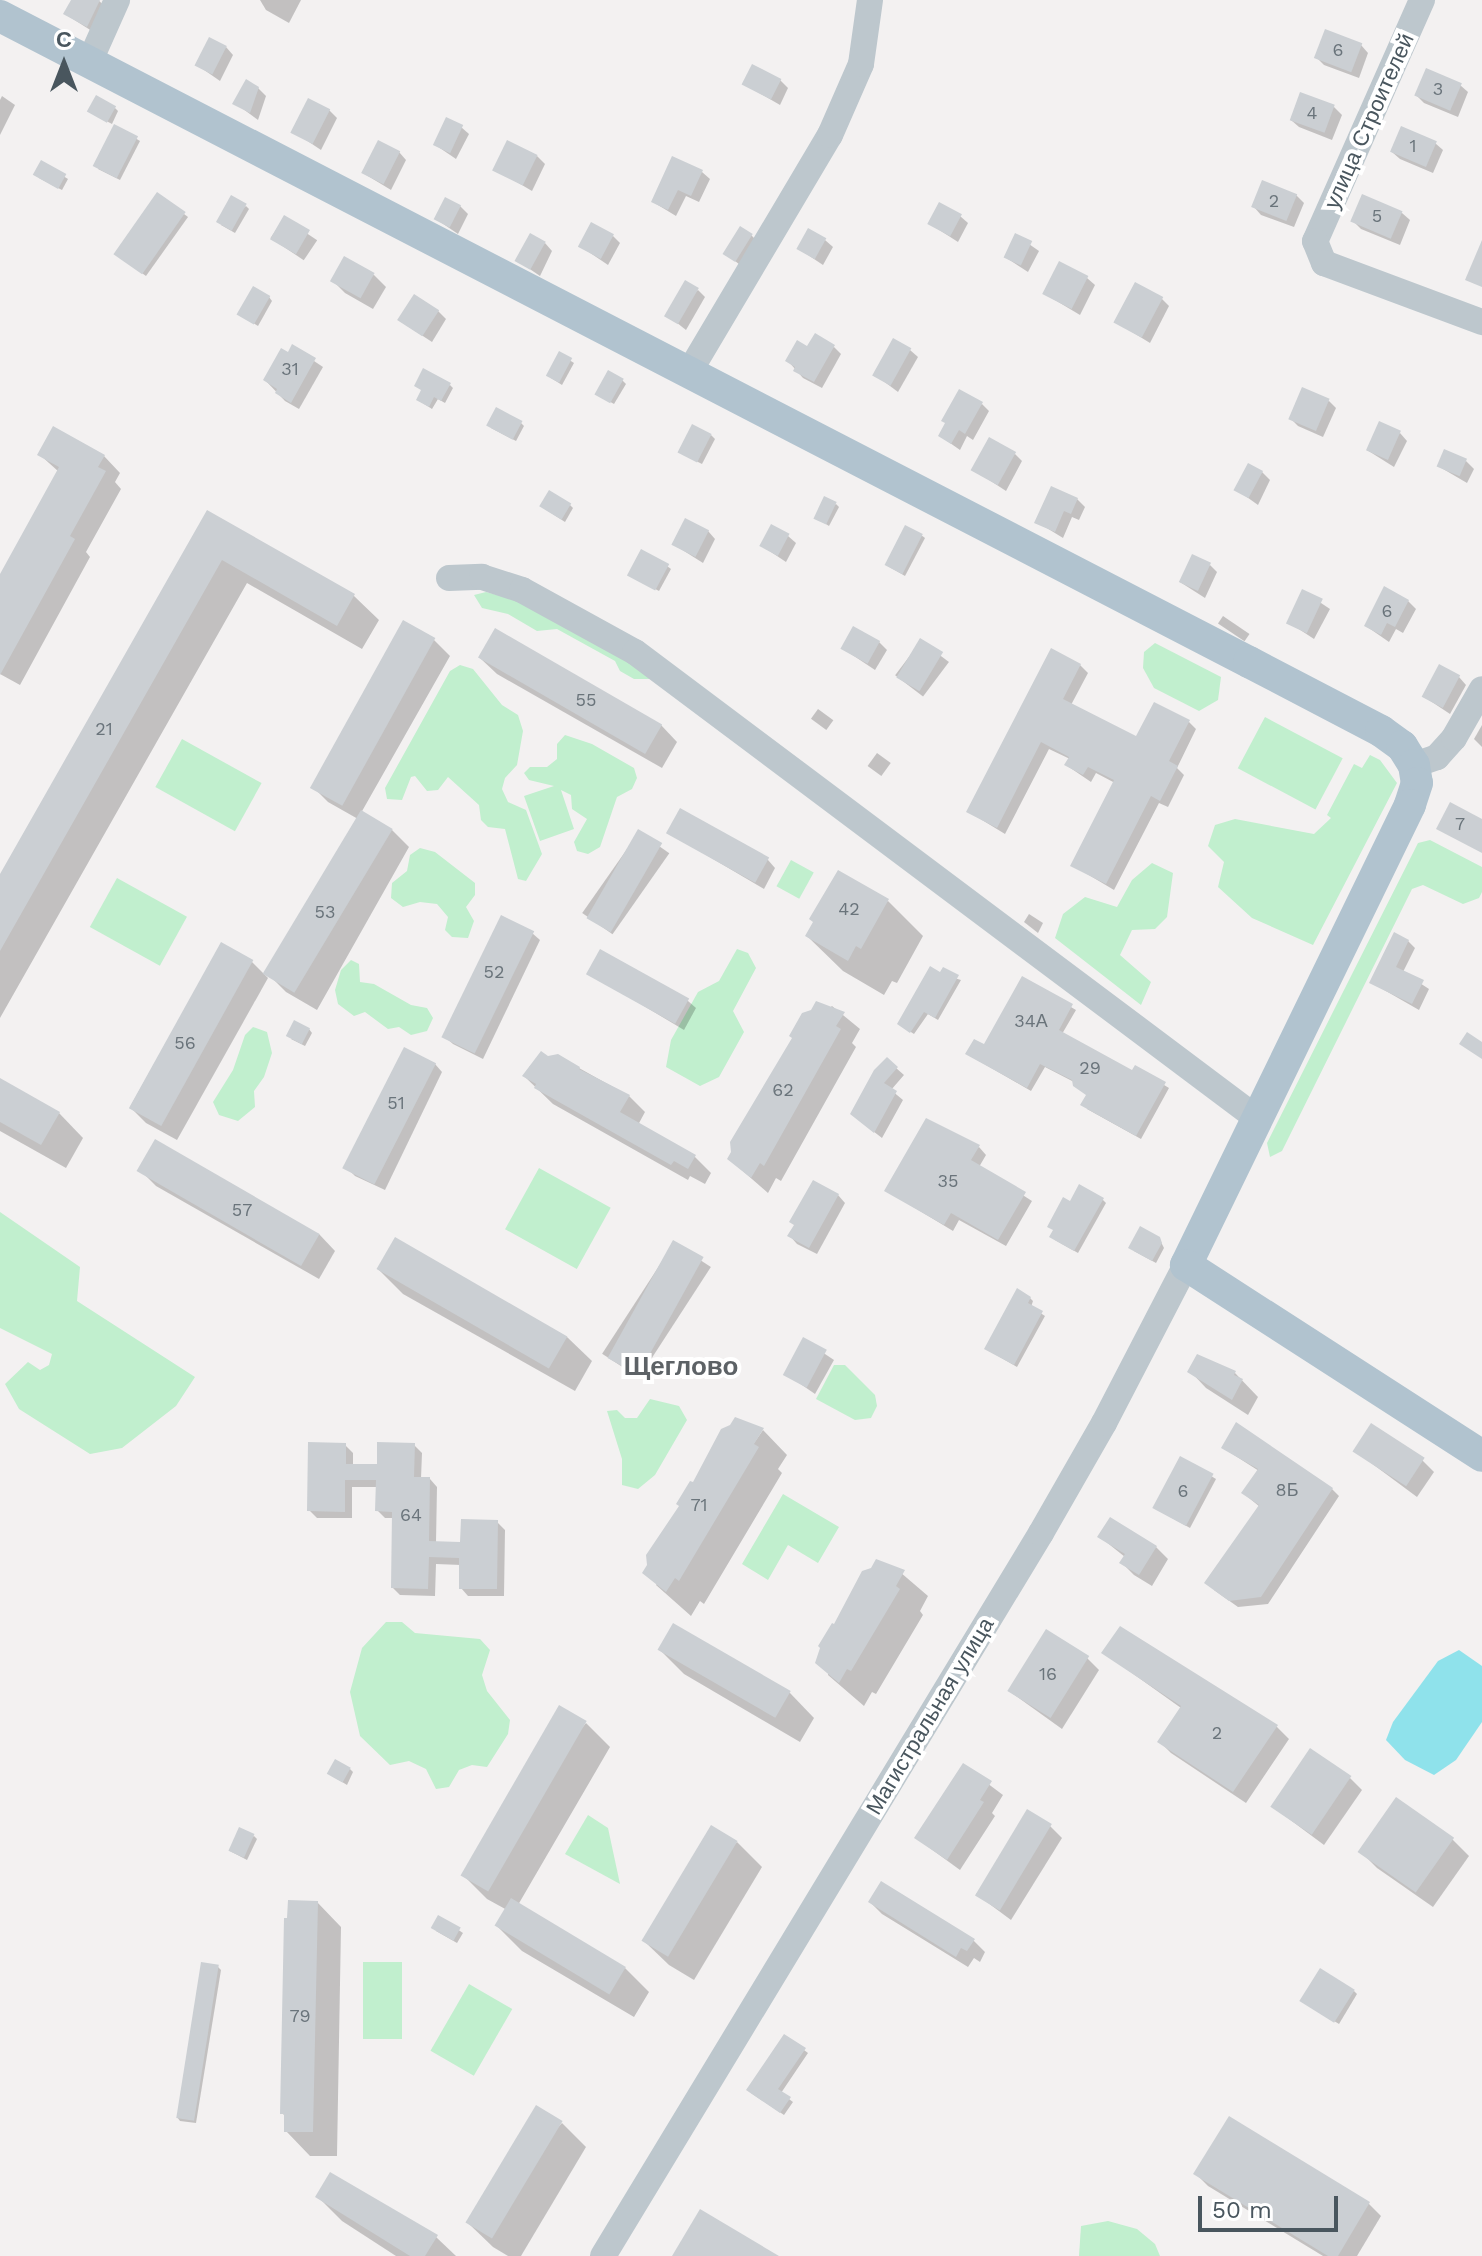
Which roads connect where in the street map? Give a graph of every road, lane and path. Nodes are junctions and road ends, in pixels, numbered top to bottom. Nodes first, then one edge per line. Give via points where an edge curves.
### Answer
1 (117, 0) edge
2 (870, 0) edge
3 (1422, 0) edge
4 (0, 16) edge
5 (89, 63) junction
6 (1482, 322) edge
7 (688, 374) junction
8 (449, 578) dead end
9 (1482, 689) edge
10 (1414, 765) junction
11 (1258, 1119) junction
12 (1186, 1265) junction
13 (1482, 1456) edge
14 (603, 2256) edge

1 - 5 street
2 - 7 street via 861,64 830,135
3 - 6 street, улица Строителей via 1315,241 1324,263
4 - 5 main road
5 - 7 main road
7 - 10 main road via 1381,731 1402,746
8 - 11 street via 482,577 522,590 635,652
9 - 10 street via 1454,738 1437,757
10 - 11 main road, Магистральная улица via 1417,783 1410,805
11 - 12 main road, Магистральная улица
12 - 13 main road
12 - 14 street, Магистральная улица via 1041,1533

